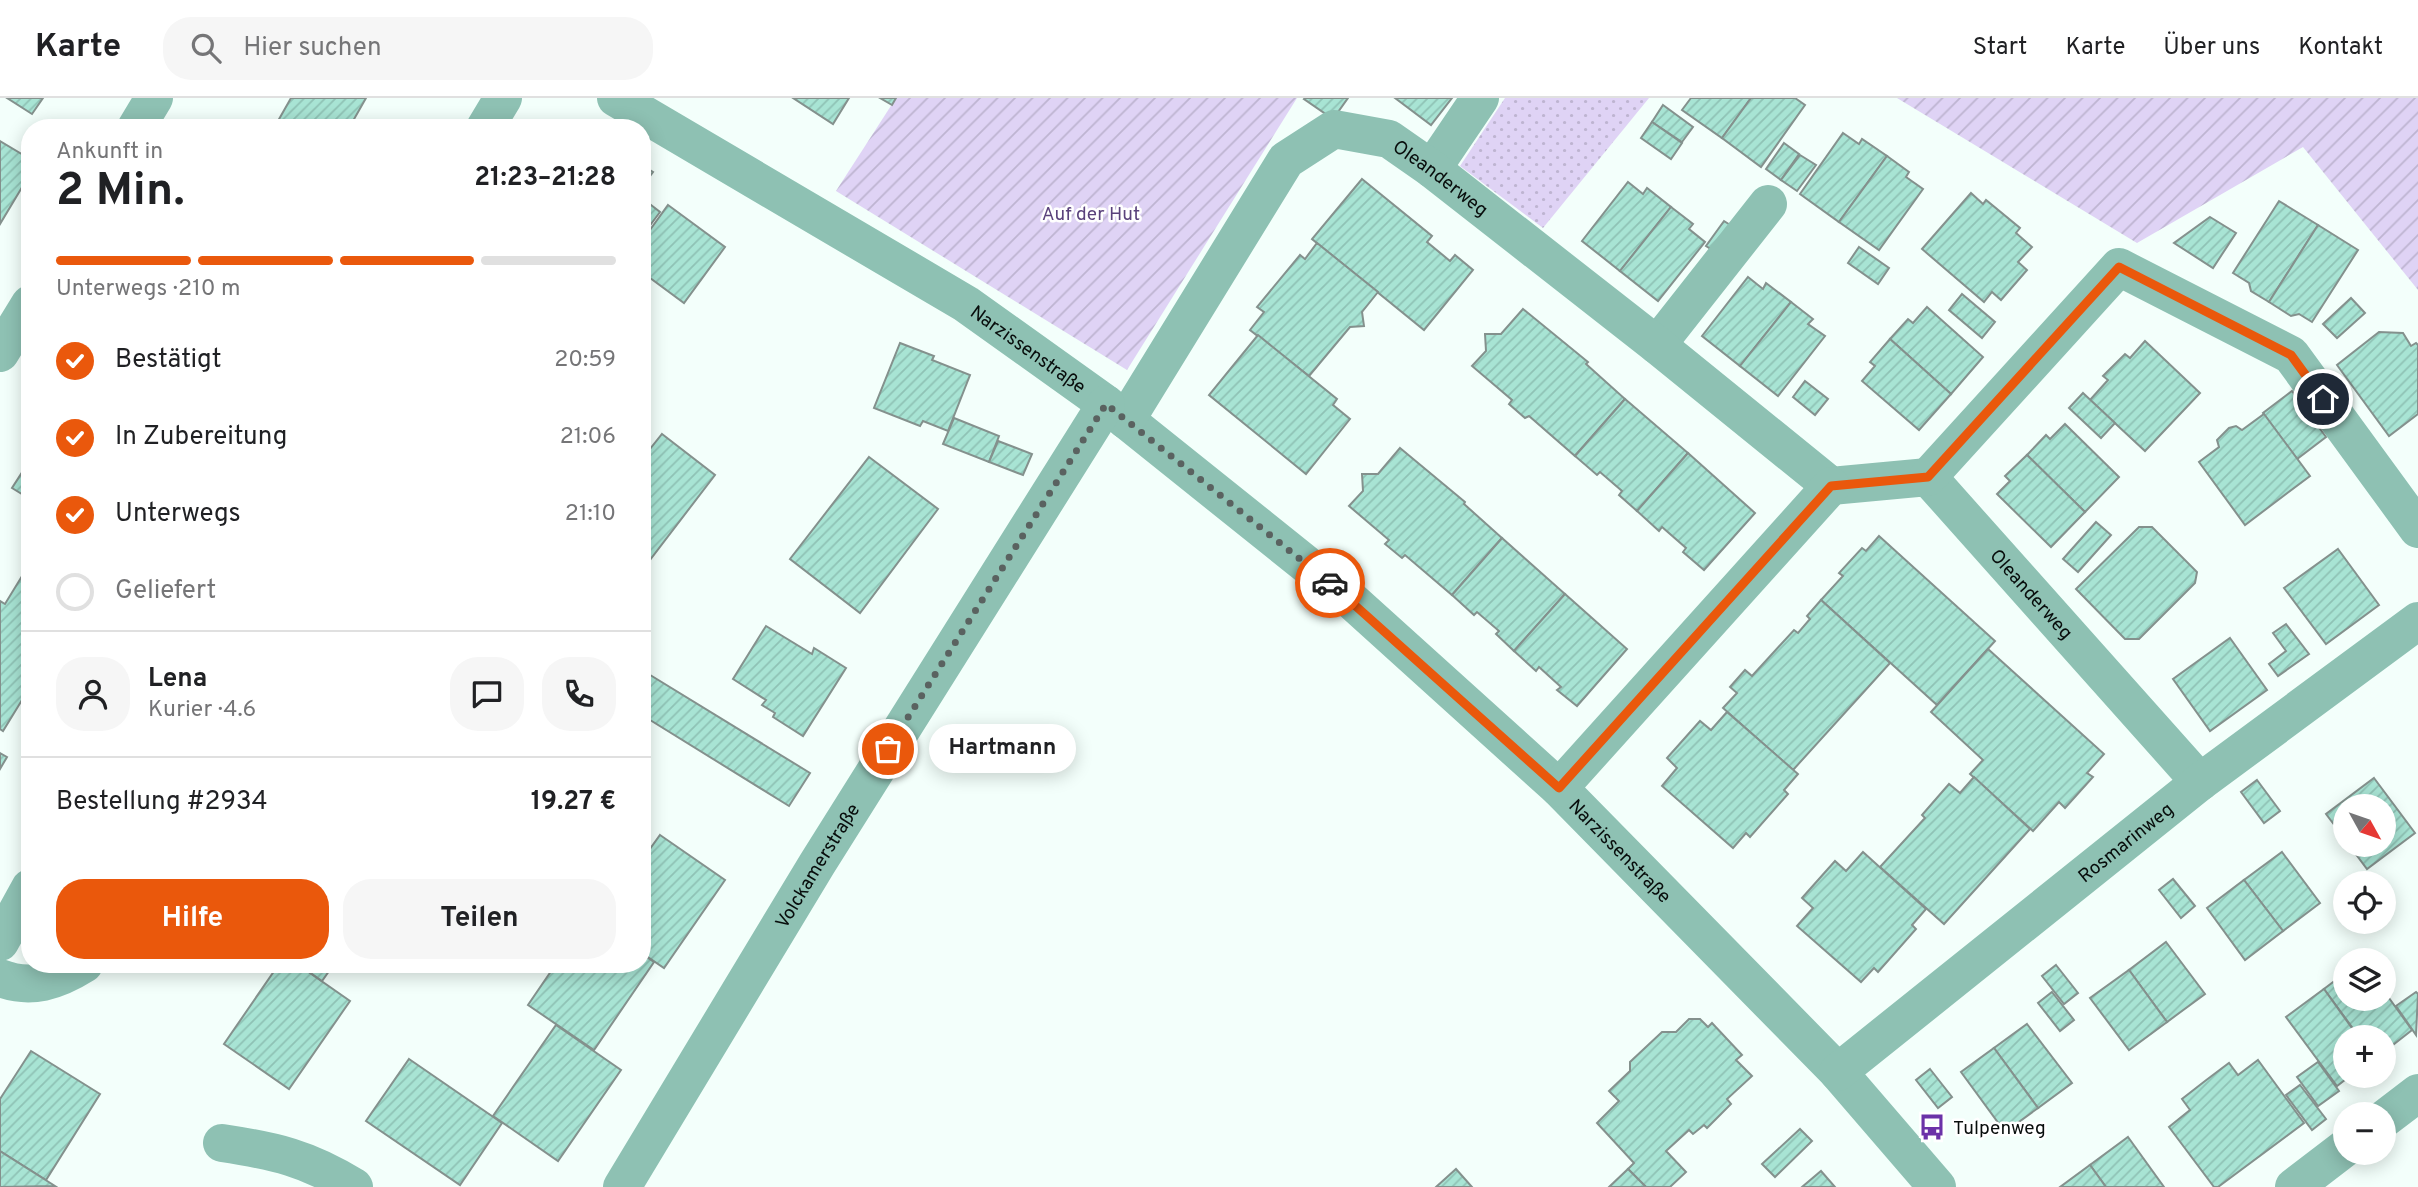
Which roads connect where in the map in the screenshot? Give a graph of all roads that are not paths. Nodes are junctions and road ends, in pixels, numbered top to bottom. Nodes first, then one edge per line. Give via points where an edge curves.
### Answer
1 (154, 98) edge
2 (503, 98) edge
3 (616, 98) edge
4 (1480, 98) edge
5 (141, 119) edge
6 (490, 119) edge
7 (1432, 169) junction
8 (1768, 204) dead end
9 (21, 319) edge
10 (1657, 345) junction
11 (0, 353) edge
12 (1116, 412) junction
13 (1928, 477) junction
14 (1831, 486) junction
15 (2418, 529) edge
16 (2418, 621) edge
17 (2200, 782) junction
18 (1559, 788) junction
19 (21, 904) edge
20 (0, 942) edge
21 (70, 973) edge
22 (0, 978) edge
23 (1838, 1072) junction
24 (2418, 1093) edge
25 (2396, 1110) edge
26 (222, 1143) dead end
27 (2333, 1157) edge
28 (354, 1187) edge
29 (622, 1187) edge
30 (1937, 1187) edge
31 (2294, 1187) edge

1 - 5 street
2 - 6 street
3 - 12 street, Narzissenstraße via 966,304
4 - 7 street
7 - 10 street, Oleanderweg
7 - 12 street, Oleanderweg via 1389,139 1334,129 1286,160
8 - 10 street
9 - 11 street
10 - 14 street, Oleanderweg
12 - 18 street, Narzissenstraße via 1352,601
12 - 29 street, Volckamerstraße via 824,853
13 - 14 street
13 - 15 street via 2119,267 2291,355
13 - 17 street, Oleanderweg
14 - 18 street
16 - 17 street, Rosmarinweg
17 - 23 street, Rosmarinweg
18 - 23 street, Narzissenstraße
19 - 20 street
21 - 22 street via 41,983 17,984
23 - 30 street, Narzissenstraße
24 - 25 street
26 - 28 street via 271,1150 322,1167
27 - 31 street

